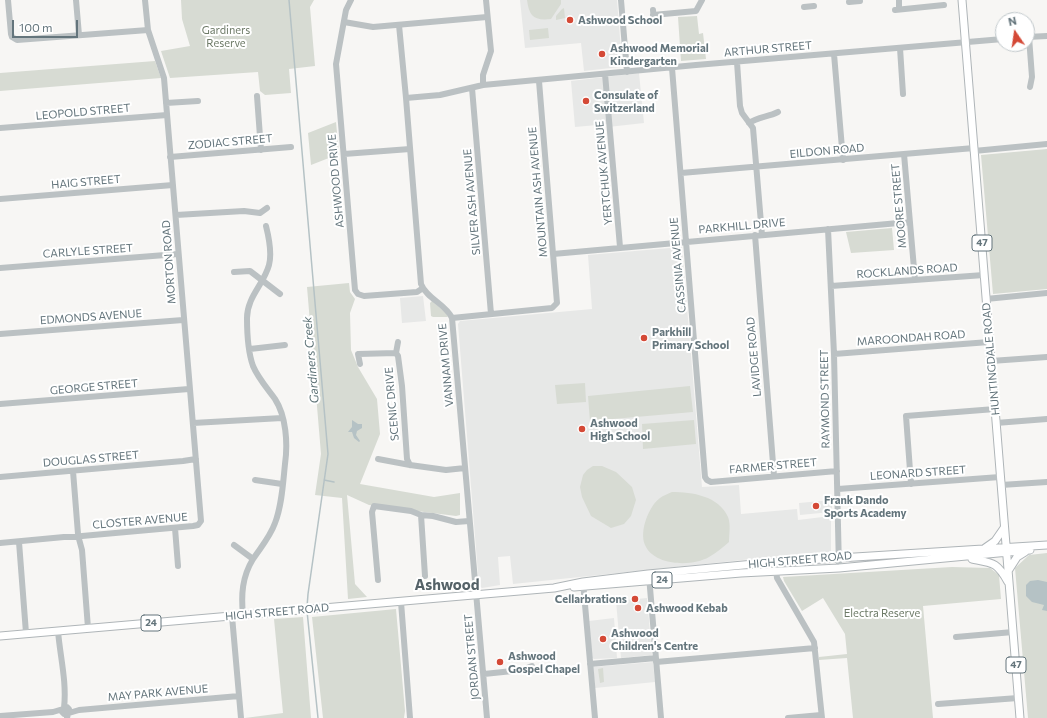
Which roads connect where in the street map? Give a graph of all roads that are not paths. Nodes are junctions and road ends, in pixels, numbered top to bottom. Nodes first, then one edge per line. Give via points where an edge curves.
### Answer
1 (8, 0) edge
2 (76, 0) edge
3 (145, 0) edge
4 (351, 0) edge
5 (486, 0) edge
6 (621, 0) edge
7 (702, 0) edge
8 (899, 0) edge
9 (962, 0) edge
10 (944, 5) dead end
11 (653, 15) dead end
12 (487, 17) junction
13 (344, 22) junction
14 (399, 25) junction
15 (148, 30) junction
16 (79, 35) junction
17 (1047, 36) edge
18 (1035, 37) edge
19 (995, 41) edge
20 (966, 43) junction
21 (900, 48) junction
22 (1030, 52) edge
23 (834, 54) junction
24 (737, 62) junction
25 (672, 68) junction
26 (627, 72) junction
27 (605, 74) junction
28 (539, 81) junction
29 (483, 85) junction
30 (1030, 87) dead end
31 (472, 88) junction
32 (903, 94) dead end
33 (257, 96) dead end
34 (406, 98) junction
35 (198, 101) dead end
36 (166, 104) junction
37 (778, 112) dead end
38 (167, 115) junction
39 (749, 123) junction
40 (0, 128) edge
41 (1047, 144) edge
42 (290, 147) dead end
43 (410, 149) junction
44 (261, 150) junction
45 (974, 150) junction
46 (344, 154) junction
47 (904, 154) junction
48 (170, 157) junction
49 (843, 160) junction
50 (757, 167) junction
51 (681, 173) junction
52 (173, 185) junction
53 (0, 199) edge
54 (267, 208) dead end
55 (260, 213) junction
56 (176, 215) junction
57 (910, 222) junction
58 (828, 229) junction
59 (755, 235) junction
60 (762, 235) junction
61 (686, 242) junction
62 (620, 247) junction
63 (178, 254) junction
64 (553, 254) junction
65 (0, 268) edge
66 (234, 272) dead end
67 (984, 275) junction
68 (262, 280) junction
69 (915, 280) junction
70 (831, 286) junction
71 (423, 288) junction
72 (1047, 293) edge
73 (280, 294) dead end
74 (986, 299) junction
75 (491, 314) junction
76 (452, 318) junction
77 (183, 320) junction
78 (0, 334) edge
79 (398, 342) dead end
80 (990, 342) junction
81 (285, 346) dead end
82 (250, 349) junction
83 (396, 353) junction
84 (834, 354) junction
85 (1047, 357) edge
86 (991, 361) junction
87 (360, 364) dead end
88 (189, 389) junction
89 (0, 404) edge
90 (995, 409) junction
91 (282, 416) junction
92 (1047, 419) edge
93 (996, 423) junction
94 (193, 424) junction
95 (378, 458) dead end
96 (196, 460) junction
97 (410, 465) junction
98 (465, 468) junction
99 (73, 471) junction
100 (837, 471) junction
101 (774, 476) junction
102 (0, 477) edge
103 (1000, 477) junction
104 (255, 480) dead end
105 (711, 482) joint
106 (1047, 482) edge
107 (282, 484) junction
108 (911, 484) junction
109 (1001, 486) junction
110 (838, 488) junction
111 (421, 516) junction
112 (469, 522) junction
113 (199, 524) joint
114 (175, 528) junction
115 (1004, 528) junction
116 (79, 536) junction
117 (18, 542) junction
118 (0, 543) edge
119 (1047, 544) edge
120 (234, 545) dead end
121 (983, 549) junction
122 (1047, 549) edge
123 (1006, 550) junction
124 (1027, 551) junction
125 (839, 557) junction
126 (964, 557) junction
127 (253, 559) junction
128 (776, 562) junction
129 (178, 566) dead end
130 (839, 568) junction
131 (776, 572) junction
132 (1008, 572) junction
133 (425, 576) dead end
134 (649, 578) junction
135 (378, 580) dead end
136 (1009, 584) junction
137 (583, 585) junction
138 (476, 595) junction
139 (402, 602) junction
140 (243, 615) junction
141 (232, 616) junction
142 (88, 628) junction
143 (59, 631) junction
144 (1013, 632) junction
145 (26, 634) junction
146 (0, 636) edge
147 (956, 637) dead end
148 (815, 648) junction
149 (656, 660) junction
150 (590, 664) junction
151 (532, 666) dead end
152 (484, 674) junction
153 (239, 696) junction
154 (1018, 698) junction
155 (938, 704) dead end
156 (66, 712) edge
157 (0, 716) edge
158 (821, 717) edge
159 (241, 718) edge
160 (410, 718) edge
161 (487, 718) edge
162 (595, 718) edge
163 (661, 718) edge
164 (788, 718) edge
165 (1020, 718) edge

1 - 16 street via 11,34 15,39
2 - 16 street
3 - 15 street, MORTON ROAD
4 - 13 street, ASHWOOD DRIVE
5 - 12 street
6 - 26 street
7 - 11 street via 696,11
8 - 10 street via 897,9
9 - 20 main road, HUNTINGDALE ROAD / 47
12 - 14 street
12 - 29 street via 491,51 483,75
13 - 14 street via 373,27
13 - 46 street, ASHWOOD DRIVE via 336,64
14 - 34 street
15 - 16 street
15 - 36 street, MORTON ROAD via 164,78
17 - 18 street
19 - 20 street, ARTHUR STREET
20 - 21 street, ARTHUR STREET
20 - 45 main road, HUNTINGDALE ROAD / 47
21 - 23 street, ARTHUR STREET
21 - 32 street
22 - 30 street via 1032,77
23 - 24 street, ARTHUR STREET
23 - 49 street
24 - 25 street, ARTHUR STREET
24 - 39 street via 740,106
25 - 26 street, ARTHUR STREET
25 - 51 street, CASSINIA AVENUE
26 - 27 street, ARTHUR STREET
27 - 28 street, ARTHUR STREET
27 - 62 street, YERTCHUK AVENUE
28 - 29 street, ARTHUR STREET
28 - 64 street, MOUNTAIN ASH AVENUE
29 - 31 street, ARTHUR STREET
31 - 34 street, ARTHUR STREET via 440,95
31 - 75 street, SILVER ASH AVENUE
33 - 44 street
34 - 43 street
35 - 36 street
36 - 38 street, MORTON ROAD
37 - 39 street via 771,116 756,118
38 - 40 street, LEOPOLD STREET
38 - 48 street, MORTON ROAD
39 - 50 street via 753,128
41 - 45 street, EILDON ROAD
42 - 44 street, ZODIAC STREET
43 - 46 street
43 - 71 street
44 - 48 street, ZODIAC STREET
45 - 47 street, EILDON ROAD
45 - 67 main road, HUNTINGDALE ROAD / 47
46 - 71 street, ASHWOOD DRIVE via 355,290 364,296 416,292
47 - 49 street, EILDON ROAD
47 - 57 street, MOORE STREET
48 - 52 street, MORTON ROAD
49 - 50 street, EILDON ROAD
50 - 51 street, EILDON ROAD
50 - 60 street
51 - 61 street, CASSINIA AVENUE
52 - 53 street, HAIG STREET
52 - 56 street, MORTON ROAD
54 - 55 street
55 - 56 street via 244,211
55 - 68 street via 265,223 270,260
56 - 63 street, MORTON ROAD
57 - 58 street, PARKHILL DRIVE
57 - 69 street, MOORE STREET
58 - 60 street, PARKHILL DRIVE
58 - 70 street, RAYMOND STREET
59 - 60 street, PARKHILL DRIVE
59 - 61 street, PARKHILL DRIVE
59 - 101 street, LAVIDGE ROAD
61 - 62 street, PARKHILL DRIVE
61 - 105 street, CASSINIA AVENUE via 706,476
62 - 64 street, PARKHILL DRIVE
63 - 65 street, CARLYLE STREET
63 - 77 street, MORTON ROAD
64 - 75 street, MOUNTAIN ASH AVENUE via 557,303 552,308
66 - 68 street via 250,271
67 - 69 street, ROCKLANDS ROAD
67 - 74 main road, HUNTINGDALE ROAD / 47
68 - 73 street
68 - 82 street via 251,299 247,316
69 - 70 street, ROCKLANDS ROAD
70 - 84 street, RAYMOND STREET
71 - 76 street, VANNAM DRIVE
72 - 74 street
74 - 80 main road, HUNTINGDALE ROAD / 47
75 - 76 street
76 - 98 street, VANNAM DRIVE
77 - 78 street, EDMONDS AVENUE
77 - 88 street, MORTON ROAD
79 - 83 street, SCENIC DRIVE
80 - 84 street, MAROONDAH ROAD
80 - 86 main road, HUNTINGDALE ROAD / 47
81 - 82 street
82 - 91 street via 257,375 276,400
83 - 87 street via 358,354
83 - 97 street, SCENIC DRIVE via 402,386 407,459
84 - 100 street, RAYMOND STREET
85 - 86 street
86 - 90 main road, HUNTINGDALE ROAD / 47
88 - 89 street, GEORGE STREET
88 - 94 street, MORTON ROAD
90 - 93 main road, HUNTINGDALE ROAD / 47
90 - 108 street via 906,416
91 - 94 street
91 - 107 street via 286,445
92 - 93 street
93 - 103 main road, HUNTINGDALE ROAD / 47
94 - 96 street, MORTON ROAD
95 - 97 street
96 - 99 street, DOUGLAS STREET
96 - 113 street, MORTON ROAD via 201,518
97 - 98 street via 446,470
98 - 112 street, VANNAM DRIVE
99 - 102 street, DOUGLAS STREET
99 - 116 street
100 - 101 street, FARMER STREET
100 - 110 street, RAYMOND STREET
101 - 105 street, FARMER STREET
103 - 108 street, LEONARD STREET
103 - 109 main road, HUNTINGDALE ROAD / 47
104 - 107 street
106 - 109 street
107 - 127 street via 275,522 269,537
108 - 110 street, LEONARD STREET
109 - 115 main road, HUNTINGDALE ROAD / 47
110 - 125 street, RAYMOND STREET
111 - 112 street
111 - 133 street
111 - 135 street via 411,511 374,506 372,512
112 - 138 street, VANNAM DRIVE
113 - 114 street, CLOSTER AVENUE
114 - 116 street, CLOSTER AVENUE
114 - 129 street
115 - 121 main road via 995,541
115 - 123 main road, HUNTINGDALE ROAD / 47
116 - 117 street, CLOSTER AVENUE
116 - 142 street
117 - 118 street, CLOSTER AVENUE
117 - 145 street
119 - 123 main road, HIGH STREET ROAD / 24
120 - 127 street
121 - 123 main road, HIGH STREET ROAD / 24
121 - 125 main road, HIGH STREET ROAD / 24
122 - 124 main road, HIGH STREET ROAD / 24
123 - 124 main road, HIGH STREET ROAD / 24
123 - 126 main road, HIGH STREET ROAD / 24
123 - 132 main road, HUNTINGDALE ROAD / 47
124 - 132 main road via 1017,557
125 - 128 main road, HIGH STREET ROAD / 24
125 - 130 street, RAYMOND STREET
126 - 130 main road, HIGH STREET ROAD / 24
126 - 136 main road via 994,564
127 - 140 street via 243,586
128 - 131 street
128 - 134 main road, HIGH STREET ROAD / 24
130 - 131 main road, HIGH STREET ROAD / 24
131 - 134 main road, HIGH STREET ROAD / 24
131 - 148 street
132 - 136 main road, HUNTINGDALE ROAD / 47
134 - 137 main road, HIGH STREET ROAD / 24
134 - 149 street
136 - 144 main road, HUNTINGDALE ROAD / 47
137 - 138 main road, HIGH STREET ROAD / 24
137 - 150 street
138 - 139 main road, HIGH STREET ROAD / 24
138 - 152 street, JORDAN STREET
139 - 140 main road, HIGH STREET ROAD / 24
139 - 160 street
140 - 141 main road, HIGH STREET ROAD / 24
141 - 142 main road, HIGH STREET ROAD / 24
141 - 153 street
142 - 143 main road, HIGH STREET ROAD / 24
143 - 145 main road, HIGH STREET ROAD / 24
143 - 156 street
144 - 147 street
144 - 154 main road, HUNTINGDALE ROAD / 47
145 - 146 main road, HIGH STREET ROAD / 24
148 - 149 street
148 - 158 street
149 - 150 street
149 - 163 street
150 - 162 street
151 - 152 street via 522,670
152 - 161 street, JORDAN STREET
153 - 156 street, MAY PARK AVENUE
153 - 159 street
154 - 155 street
154 - 165 main road, HUNTINGDALE ROAD / 47
156 - 157 street, MAY PARK AVENUE
158 - 164 street

